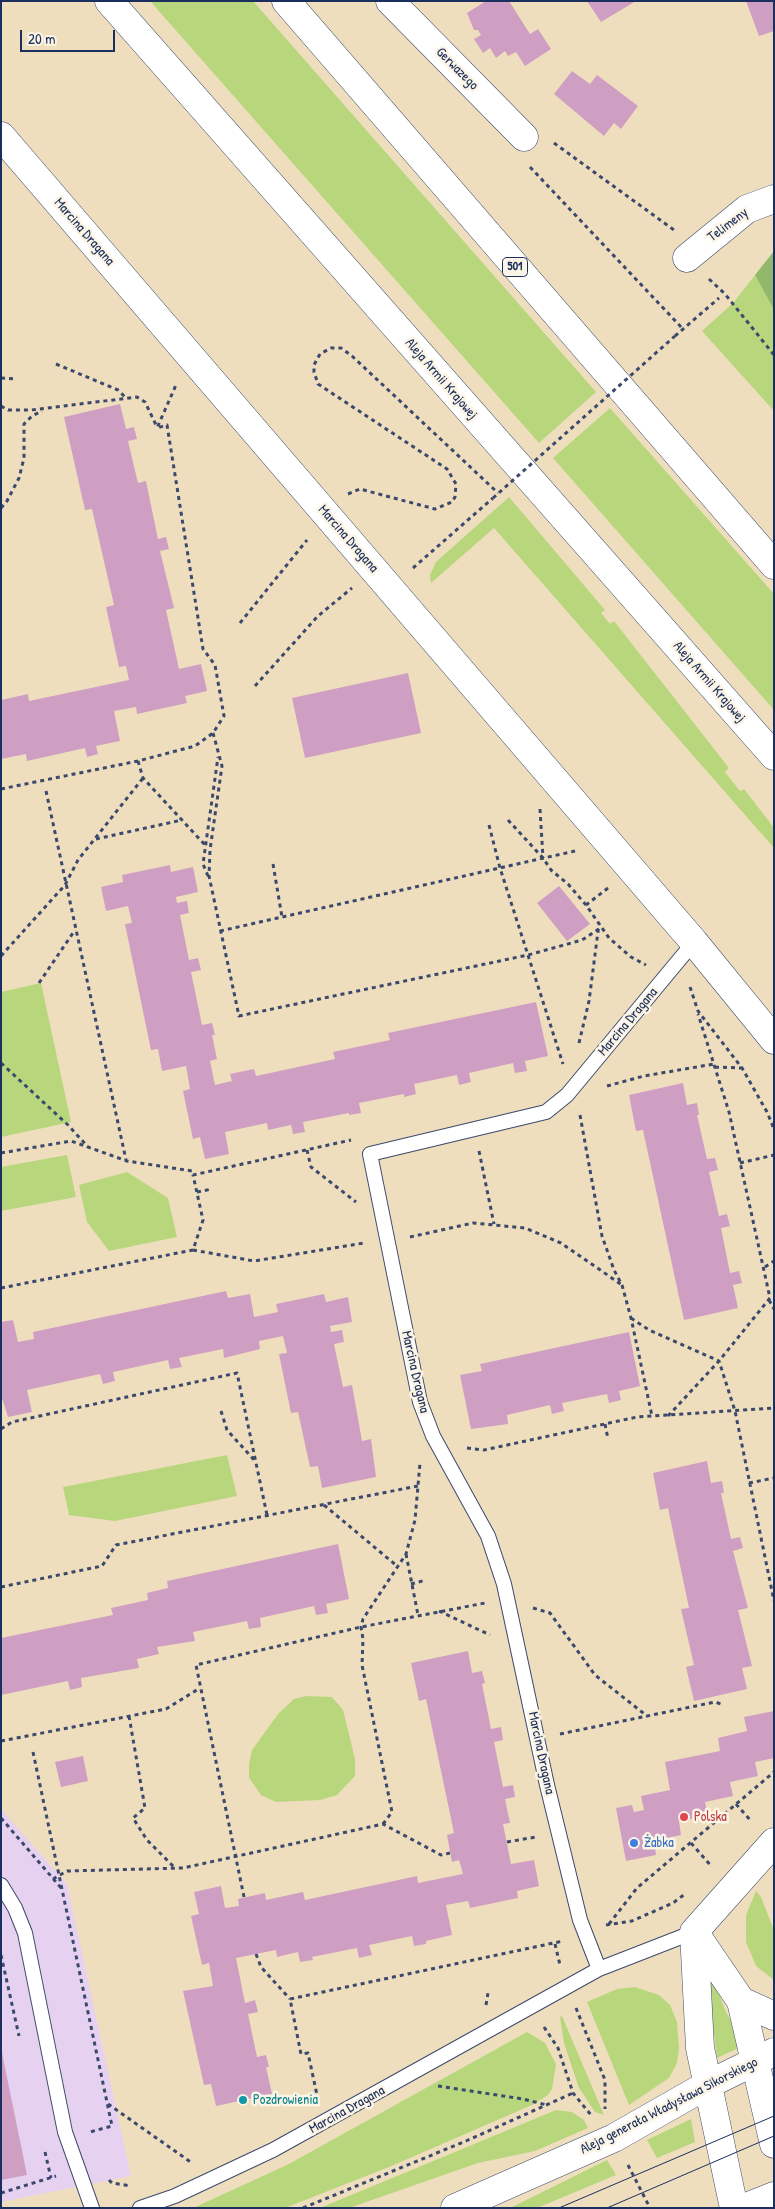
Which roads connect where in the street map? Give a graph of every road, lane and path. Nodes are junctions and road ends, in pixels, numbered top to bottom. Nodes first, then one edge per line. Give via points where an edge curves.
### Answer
1 (110, 1) edge
2 (286, 1) edge
3 (390, 1) edge
4 (1, 136) edge
5 (524, 137) junction
6 (774, 199) edge
7 (687, 258) joint
8 (725, 294) dead end
9 (719, 298) dead end
10 (683, 330) junction
11 (774, 355) edge
12 (56, 364) dead end
13 (1, 378) edge
14 (16, 379) dead end
15 (176, 384) dead end
16 (125, 397) junction
17 (1, 406) edge
18 (44, 410) junction
19 (158, 428) junction
20 (498, 493) junction
21 (346, 496) dead end
22 (1, 508) edge
23 (745, 533) junction
24 (308, 539) dead end
25 (774, 551) edge
26 (774, 565) edge
27 (410, 570) dead end
28 (358, 583) dead end
29 (240, 622) dead end
30 (255, 686) dead end
31 (213, 733) junction
32 (219, 754) junction
33 (774, 756) edge
34 (138, 761) junction
35 (143, 778) junction
36 (1, 789) edge
37 (46, 791) dead end
38 (539, 805) dead end
39 (182, 820) junction
40 (508, 820) dead end
41 (489, 824) dead end
42 (95, 839) junction
43 (205, 846) junction
44 (210, 850) junction
45 (577, 851) dead end
46 (543, 858) junction
47 (273, 864) dead end
48 (500, 868) junction
49 (208, 876) junction
50 (615, 883) dead end
51 (65, 885) junction
52 (586, 905) junction
53 (282, 917) junction
54 (599, 924) junction
55 (599, 929) junction
56 (75, 930) junction
57 (220, 931) junction
58 (694, 942) junction
59 (528, 955) junction
60 (1, 956) edge
61 (667, 975) junction
62 (40, 983) dead end
63 (698, 1011) dead end
64 (774, 1040) edge
65 (578, 1047) dead end
66 (1, 1063) edge
67 (714, 1066) junction
68 (742, 1068) dead end
69 (574, 1092) junction
70 (475, 1130) junction
71 (359, 1138) dead end
72 (89, 1147) junction
73 (307, 1150) junction
74 (1, 1153) edge
75 (774, 1155) edge
76 (126, 1161) junction
77 (740, 1163) junction
78 (193, 1175) junction
79 (212, 1189) dead end
80 (197, 1192) junction
81 (359, 1205) dead end
82 (494, 1224) junction
83 (388, 1239) junction
84 (193, 1250) junction
85 (774, 1260) edge
86 (765, 1267) junction
87 (622, 1285) junction
88 (1, 1288) edge
89 (768, 1300) junction
90 (774, 1309) edge
91 (631, 1318) junction
92 (719, 1362) junction
93 (774, 1408) edge
94 (221, 1411) dead end
95 (735, 1411) junction
96 (652, 1416) junction
97 (668, 1416) junction
98 (605, 1424) junction
99 (1, 1429) edge
100 (608, 1439) dead end
101 (466, 1448) dead end
102 (420, 1458) dead end
103 (256, 1462) junction
104 (774, 1478) edge
105 (750, 1483) junction
106 (418, 1486) junction
107 (324, 1504) junction
108 (267, 1515) junction
109 (406, 1554) junction
110 (397, 1566) junction
111 (426, 1580) dead end
112 (411, 1584) junction
113 (1, 1586) edge
114 (774, 1599) edge
115 (509, 1608) junction
116 (438, 1611) junction
117 (418, 1615) junction
118 (361, 1627) junction
119 (497, 1638) dead end
120 (200, 1688) junction
121 (724, 1705) dead end
122 (129, 1716) junction
123 (647, 1716) junction
124 (538, 1739) junction
125 (1, 1741) edge
126 (33, 1752) dead end
127 (774, 1772) edge
128 (736, 1804) junction
129 (745, 1815) dead end
130 (1, 1818) edge
131 (384, 1824) junction
132 (539, 1836) dead end
133 (507, 1842) dead end
134 (774, 1842) edge
135 (691, 1843) junction
136 (450, 1853) dead end
137 (236, 1856) junction
138 (175, 1868) junction
139 (714, 1870) dead end
140 (59, 1874) junction
141 (53, 1879) junction
142 (1, 1885) edge
143 (62, 1890) junction
144 (687, 1892) dead end
145 (244, 1897) dead end
146 (694, 1932) junction
147 (256, 1954) dead end
148 (599, 1969) junction
149 (566, 1986) junction
150 (290, 1999) junction
151 (741, 2000) junction
152 (532, 2006) junction
153 (774, 2016) edge
154 (765, 2056) edge
155 (435, 2083) dead end
156 (707, 2085) junction
157 (573, 2093) junction
158 (311, 2101) dead end
159 (108, 2104) junction
160 (548, 2105) junction
161 (606, 2113) dead end
162 (598, 2118) dead end
163 (92, 2139) dead end
164 (774, 2144) edge
165 (184, 2167) dead end
166 (78, 2169) junction
167 (630, 2170) dead end
168 (133, 2186) dead end
169 (1, 2193) edge
170 (774, 2196) edge
171 (92, 2208) edge
172 (140, 2208) edge
173 (302, 2208) edge
174 (455, 2208) edge
175 (650, 2208) edge
176 (734, 2208) edge
177 (744, 2208) edge

1 - 33 street, Aleja Armii Krajowej
2 - 23 street, 501
3 - 5 street, Gerwazego
4 - 58 street, Marcina Dragana
5 - 7 path via 551,141 674,229
5 - 10 path via 518,146 521,156
6 - 7 street, Telimeny via 747,209
8 - 11 path
9 - 10 path
10 - 20 path, bridge
12 - 16 path via 118,390
13 - 14 path
15 - 19 path
16 - 18 path
16 - 19 path via 137,397 144,402
17 - 18 path via 8,410
18 - 22 path via 24,424 24,458 19,478
19 - 31 path via 167,426 203,649 215,665 224,716
20 - 21 path via 340,348 325,350 316,358 315,380 328,393 447,468 455,479 456,491 452,502 435,508 360,489
20 - 27 path
23 - 25 street
23 - 26 street, 501
24 - 29 path
28 - 30 path via 318,616
31 - 32 path
31 - 34 path via 195,746
32 - 43 path
32 - 44 path via 222,766
34 - 35 path
34 - 36 path
35 - 39 path
35 - 42 path
37 - 51 path
38 - 46 path
39 - 42 path
39 - 43 path
40 - 46 path
41 - 48 path
42 - 51 path via 78,860
43 - 44 path
43 - 49 path via 203,864
44 - 49 path
45 - 46 path
46 - 48 path
46 - 52 path
47 - 53 path
48 - 53 path
48 - 59 path
49 - 57 path
50 - 52 path
51 - 56 path
51 - 60 path
52 - 54 path
53 - 57 path
54 - 55 path
54 - 61 path via 609,938 631,957
55 - 59 path via 582,940
55 - 65 path via 589,1001
56 - 62 path
56 - 76 path
57 - 59 path via 239,1016
58 - 61 lane, Marcina Dragana
58 - 64 street, Marcina Dragana
59 - 69 path
61 - 69 lane, Marcina Dragana
63 - 67 path
66 - 72 path
67 - 68 path
67 - 69 path via 644,1076
67 - 77 path via 729,1112
69 - 70 lane, Marcina Dragana via 546,1112
69 - 87 path via 602,1236
70 - 82 path
70 - 83 lane, Marcina Dragana via 370,1154
71 - 73 path
72 - 74 path via 71,1140
72 - 76 path
73 - 78 path
73 - 81 path via 311,1167
75 - 77 path
76 - 78 path via 192,1171
77 - 86 path
78 - 80 path
79 - 80 path
80 - 84 path via 202,1220
82 - 83 path via 472,1223
82 - 87 path via 525,1228 561,1243
83 - 84 path via 254,1261
83 - 115 lane, Marcina Dragana via 420,1402 432,1436 488,1536
84 - 88 path
85 - 86 path
86 - 89 path
87 - 91 path
89 - 90 path
89 - 92 path
91 - 92 path via 649,1330
91 - 96 path
92 - 95 path
92 - 97 path
93 - 95 path
94 - 103 path via 226,1430
95 - 97 path
95 - 105 path
96 - 97 path
96 - 98 path
98 - 100 path
98 - 101 path via 484,1450
99 - 103 path via 12,1422 237,1373
102 - 106 path
103 - 108 path
104 - 105 path
105 - 114 path
106 - 107 path
106 - 109 path via 415,1520
107 - 108 path
107 - 110 path
108 - 113 path via 116,1545 102,1566
109 - 110 path
109 - 112 path
110 - 118 path
111 - 112 path
112 - 117 path
115 - 116 path via 496,1610 484,1602
115 - 123 path via 525,1606 550,1613 595,1675
115 - 124 lane, Marcina Dragana
116 - 117 path
116 - 119 path
117 - 118 path
118 - 120 path via 196,1665
118 - 131 path via 362,1665 392,1812
120 - 122 path via 166,1709
120 - 137 path
121 - 123 path via 715,1702
122 - 125 path
122 - 138 path via 145,1808 132,1818
123 - 124 path
124 - 148 lane, Marcina Dragana via 580,1920
126 - 140 path
127 - 128 path
128 - 129 path
128 - 135 path
130 - 141 path
131 - 136 path via 440,1855
131 - 137 path
132 - 133 path
134 - 146 street, Marcina Dragana
135 - 139 path
135 - 144 path via 637,1888 608,1924 632,1921 673,1903
137 - 138 path
137 - 145 path
138 - 140 path via 68,1871
140 - 141 path
140 - 143 path
141 - 143 path
142 - 166 lane via 25,1933 64,2132
143 - 159 path
146 - 148 lane, Marcina Dragana
146 - 151 street
146 - 156 street via 700,2048
147 - 150 path via 261,1967
148 - 149 lane, Marcina Dragana
149 - 150 path via 555,1944
149 - 152 lane, Marcina Dragana
149 - 161 path via 605,2080
150 - 158 path via 301,2054 308,2053 317,2095
151 - 153 street
151 - 154 street
152 - 157 path via 558,2048
152 - 172 lane, Marcina Dragana via 273,2150 175,2196
154 - 156 street, Aleja generała Władysława Sikorskiego
154 - 164 street
155 - 160 path via 437,2086
156 - 174 street, Aleja generała Władysława Sikorskiego via 614,2138
156 - 176 street
157 - 160 path
157 - 162 path
159 - 163 path via 112,2126 90,2132
159 - 165 path via 193,2163
160 - 173 path
166 - 168 path via 98,2162 100,2170 112,2183
166 - 169 path
166 - 171 lane
167 - 175 path
170 - 177 street

